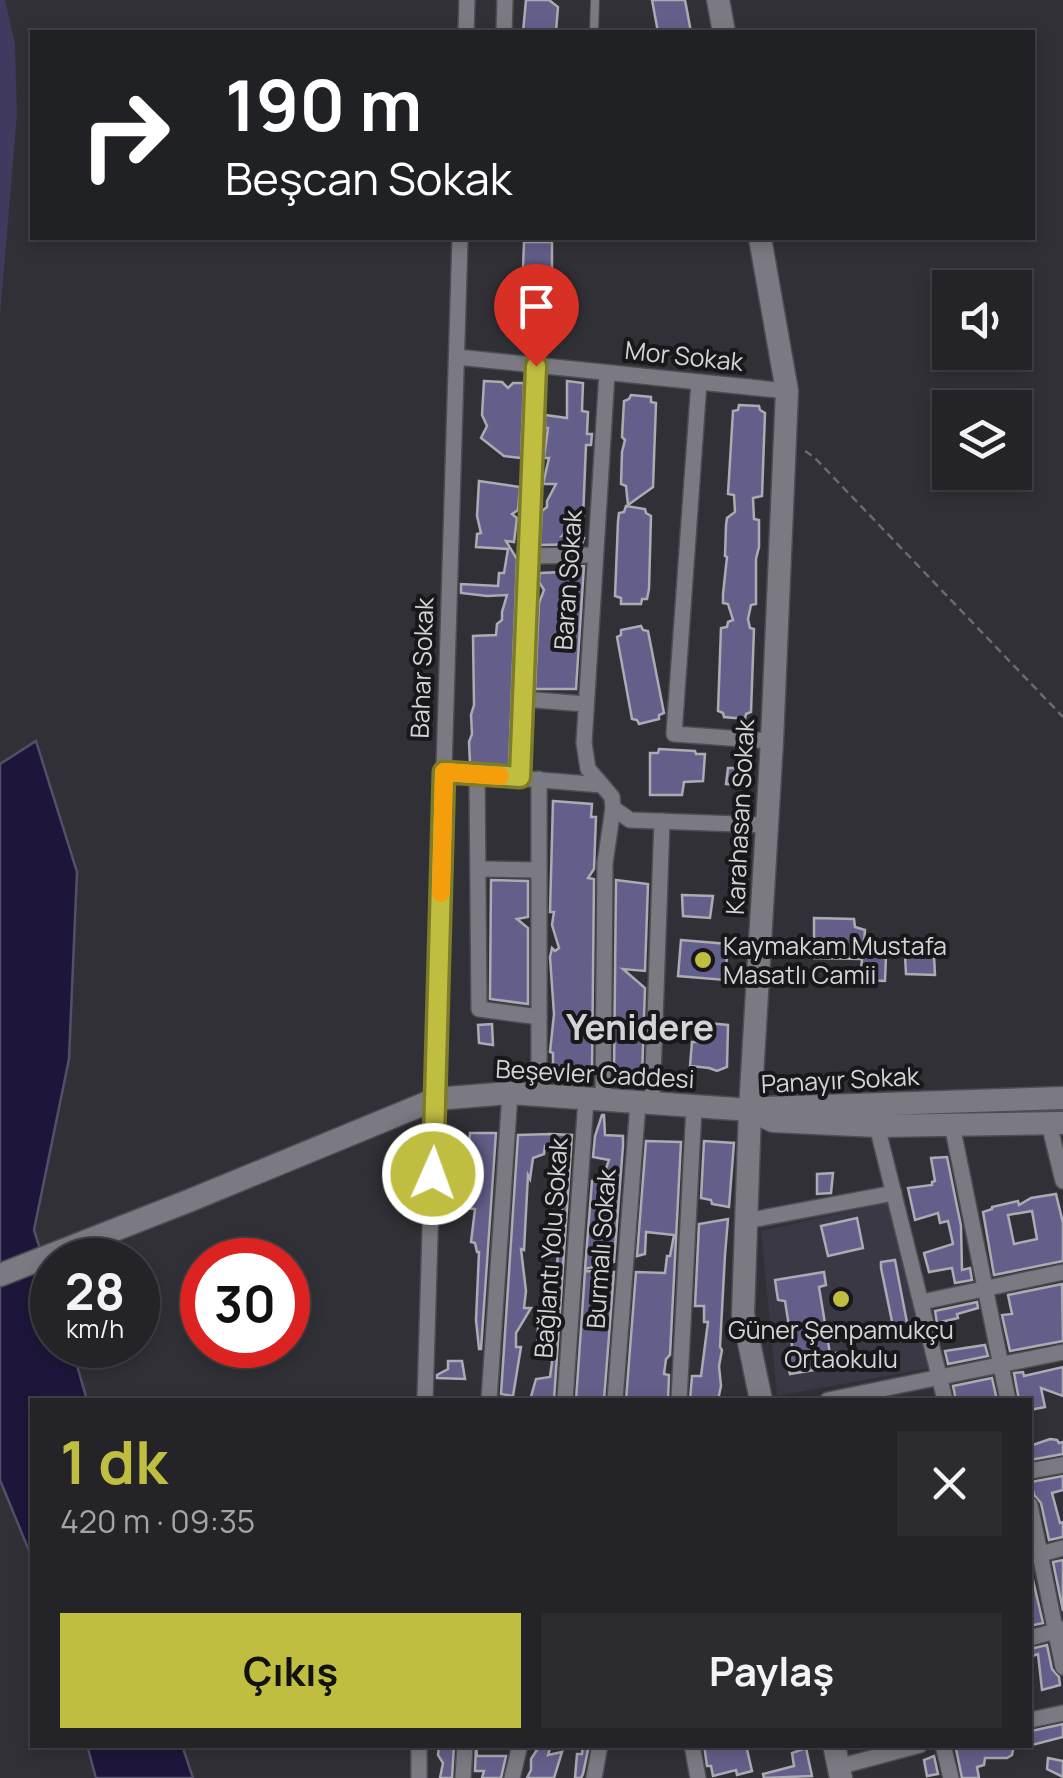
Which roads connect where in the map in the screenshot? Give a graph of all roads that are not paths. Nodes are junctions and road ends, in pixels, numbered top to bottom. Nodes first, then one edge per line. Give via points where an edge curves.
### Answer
1 (468, 0) edge
2 (505, 0) edge
3 (595, 0) edge
4 (718, 0) edge
5 (466, 30) edge
6 (504, 30) edge
7 (594, 30) edge
8 (724, 30) edge
9 (460, 240) edge
10 (760, 240) edge
11 (456, 357) junction
12 (536, 366) junction
13 (607, 373) junction
14 (699, 382) junction
15 (786, 391) junction
16 (595, 554) junction
17 (529, 556) junction
18 (523, 699) junction
19 (585, 704) junction
20 (772, 741) junction
21 (444, 772) junction
22 (477, 774) junction
23 (520, 777) junction
24 (539, 778) junction
25 (602, 786) junction
26 (613, 808) junction
27 (662, 821) junction
28 (768, 825) junction
29 (478, 868) junction
30 (539, 870) junction
31 (539, 1017) junction
32 (510, 1093) junction
33 (540, 1095) junction
34 (436, 1098) junction
35 (1063, 1098) edge
36 (595, 1099) junction
37 (645, 1103) junction
38 (694, 1107) junction
39 (750, 1110) junction
40 (1056, 1124) edge
41 (952, 1125) junction
42 (878, 1126) junction
43 (1063, 1181) edge
44 (894, 1193) junction
45 (746, 1222) junction
46 (1063, 1272) edge
47 (0, 1274) edge
48 (985, 1289) junction
49 (922, 1302) junction
50 (1063, 1352) edge
51 (1000, 1365) junction
52 (939, 1377) junction
53 (865, 1396) edge
54 (425, 1398) edge
55 (489, 1398) edge
56 (565, 1398) edge
57 (615, 1398) edge
58 (678, 1398) edge
59 (761, 1398) edge
60 (944, 1398) edge
61 (1008, 1398) edge
62 (1063, 1465) edge
63 (1032, 1472) edge
64 (1032, 1525) edge
65 (1063, 1548) edge
66 (1035, 1555) edge
67 (1060, 1630) edge
68 (1032, 1637) edge
69 (1063, 1666) edge
70 (1063, 1712) edge
71 (1032, 1720) edge
72 (419, 1748) edge
73 (465, 1748) edge
74 (519, 1748) edge
75 (599, 1748) edge
76 (693, 1748) edge
77 (906, 1748) edge
78 (944, 1748) edge
79 (838, 1763) edge
80 (418, 1778) edge
81 (463, 1778) edge
82 (512, 1778) edge
83 (594, 1778) edge
84 (698, 1778) edge
85 (951, 1778) edge

1 - 5 street
2 - 6 street
3 - 7 lane
4 - 8 street
9 - 11 street, Bahar Sokak
10 - 15 street, Karahasan Sokak
11 - 12 street, Mor Sokak
11 - 21 street, Bahar Sokak
12 - 13 street, Mor Sokak
12 - 17 street
13 - 14 street, Mor Sokak
13 - 16 street, Baran Sokak
14 - 15 street, Mor Sokak
14 - 20 street via 674,734
15 - 20 street, Karahasan Sokak
16 - 17 street
16 - 19 street, Baran Sokak
17 - 18 street
18 - 19 street
18 - 23 street
19 - 25 street, Baran Sokak via 588,769
20 - 28 street, Karahasan Sokak
21 - 22 street
21 - 34 street, Bahar Sokak
22 - 23 street
22 - 29 street
23 - 24 street
24 - 25 street
24 - 30 street
25 - 26 street, Baran Sokak
26 - 27 street via 630,820
26 - 36 street, Bağlantı Yolu Sokak
27 - 28 street
27 - 37 street, Burmalı Sokak
28 - 39 street, Karahasan Sokak
29 - 30 street
29 - 31 street via 478,1009
30 - 31 street
31 - 33 street
32 - 33 street, Beşevler Caddesi
32 - 34 street, Beşevler Caddesi
32 - 55 street
33 - 36 street, Beşevler Caddesi
34 - 47 street, Beşevler Caddesi
34 - 54 street, Bahar Sokak
35 - 39 street, Panayır Sokak
36 - 37 street, Beşevler Caddesi
36 - 56 street, Bağlantı Yolu Sokak
37 - 38 street, Beşevler Caddesi
37 - 57 street, Burmalı Sokak
38 - 39 street, Beşevler Caddesi
38 - 58 street
39 - 42 street, Panayır Sokak via 774,1121
39 - 45 street, Karahasan Sokak
40 - 41 street, Panayır Sokak
40 - 43 street
41 - 42 street, Panayır Sokak
41 - 48 street
42 - 44 street
44 - 45 street
44 - 49 street
45 - 59 street, Karahasan Sokak via 743,1314
46 - 48 street
48 - 49 street
48 - 51 street
49 - 52 street
50 - 51 street
51 - 52 street
51 - 61 street
52 - 53 street
52 - 60 street
62 - 63 street
64 - 66 street
65 - 66 street
66 - 67 street
67 - 68 street
67 - 69 street
70 - 71 street
72 - 80 street
73 - 81 street
74 - 82 street
75 - 83 street
76 - 84 street
77 - 79 street
78 - 85 street

